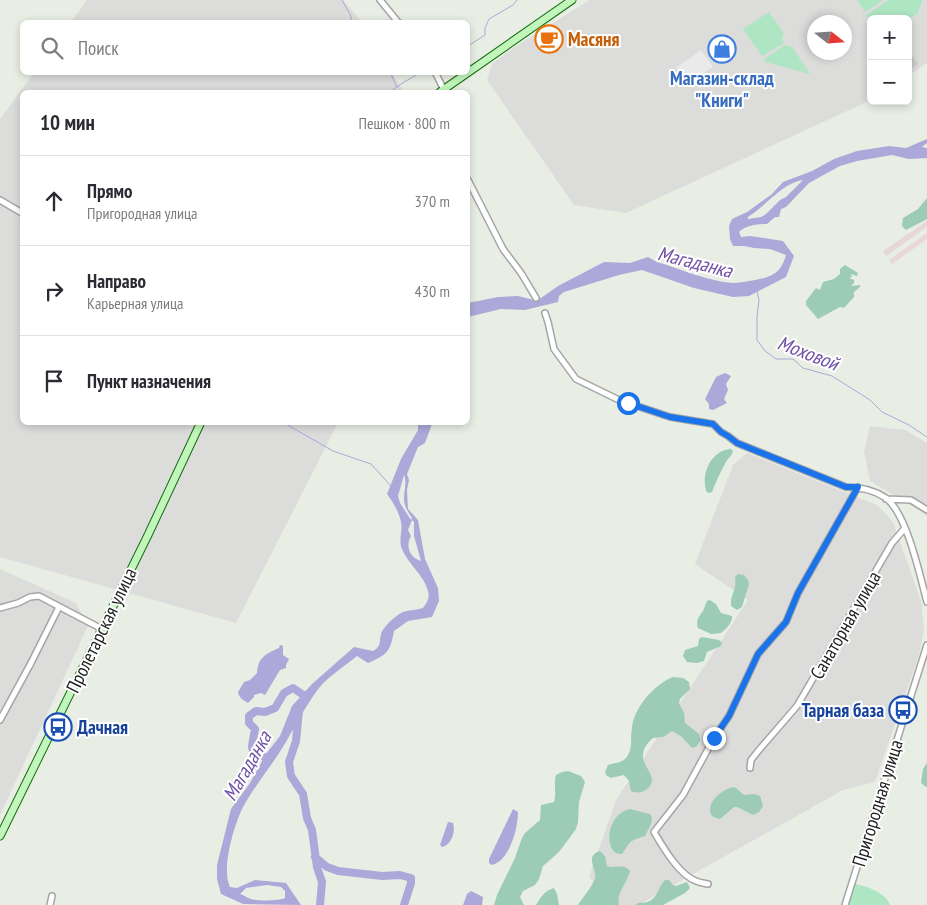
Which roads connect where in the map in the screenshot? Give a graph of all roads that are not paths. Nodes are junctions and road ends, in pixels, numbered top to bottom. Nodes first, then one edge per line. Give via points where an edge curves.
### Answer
1 (380, 0) edge
2 (572, 0) edge
3 (396, 20) edge
4 (470, 71) edge
5 (435, 75) edge
6 (465, 75) edge
7 (442, 90) edge
8 (443, 90) edge
9 (470, 184) edge
10 (0, 200) edge
11 (20, 212) edge
12 (536, 298) dead end
13 (545, 313) dead end
14 (200, 425) edge
15 (858, 487) junction
16 (886, 499) junction
17 (927, 510) edge
18 (904, 528) junction
19 (927, 602) edge
20 (59, 607) junction
21 (0, 608) edge
22 (102, 629) junction
23 (927, 645) edge
24 (0, 720) edge
25 (750, 768) dead end
26 (0, 836) edge
27 (708, 884) dead end
28 (52, 896) dead end
29 (50, 905) edge
30 (845, 905) edge

1 - 3 street
2 - 4 main road
5 - 7 street
6 - 8 main road
9 - 12 street via 503,249
10 - 11 street
13 - 15 street via 554,349 576,379 619,400 670,417 713,424 737,443 846,487
14 - 22 main road, Пролетарская улица
15 - 16 street
15 - 27 street via 798,593 786,622 758,654 729,716 683,795 654,832 682,872 695,881
16 - 17 street via 911,500
16 - 18 street via 895,508
18 - 19 street
18 - 25 street, Санаторная улица via 892,543 797,706 751,760
20 - 21 street via 39,596
20 - 22 street
20 - 24 street
22 - 26 main road, Пролетарская улица
23 - 30 street, Пригородная улица
28 - 29 street

